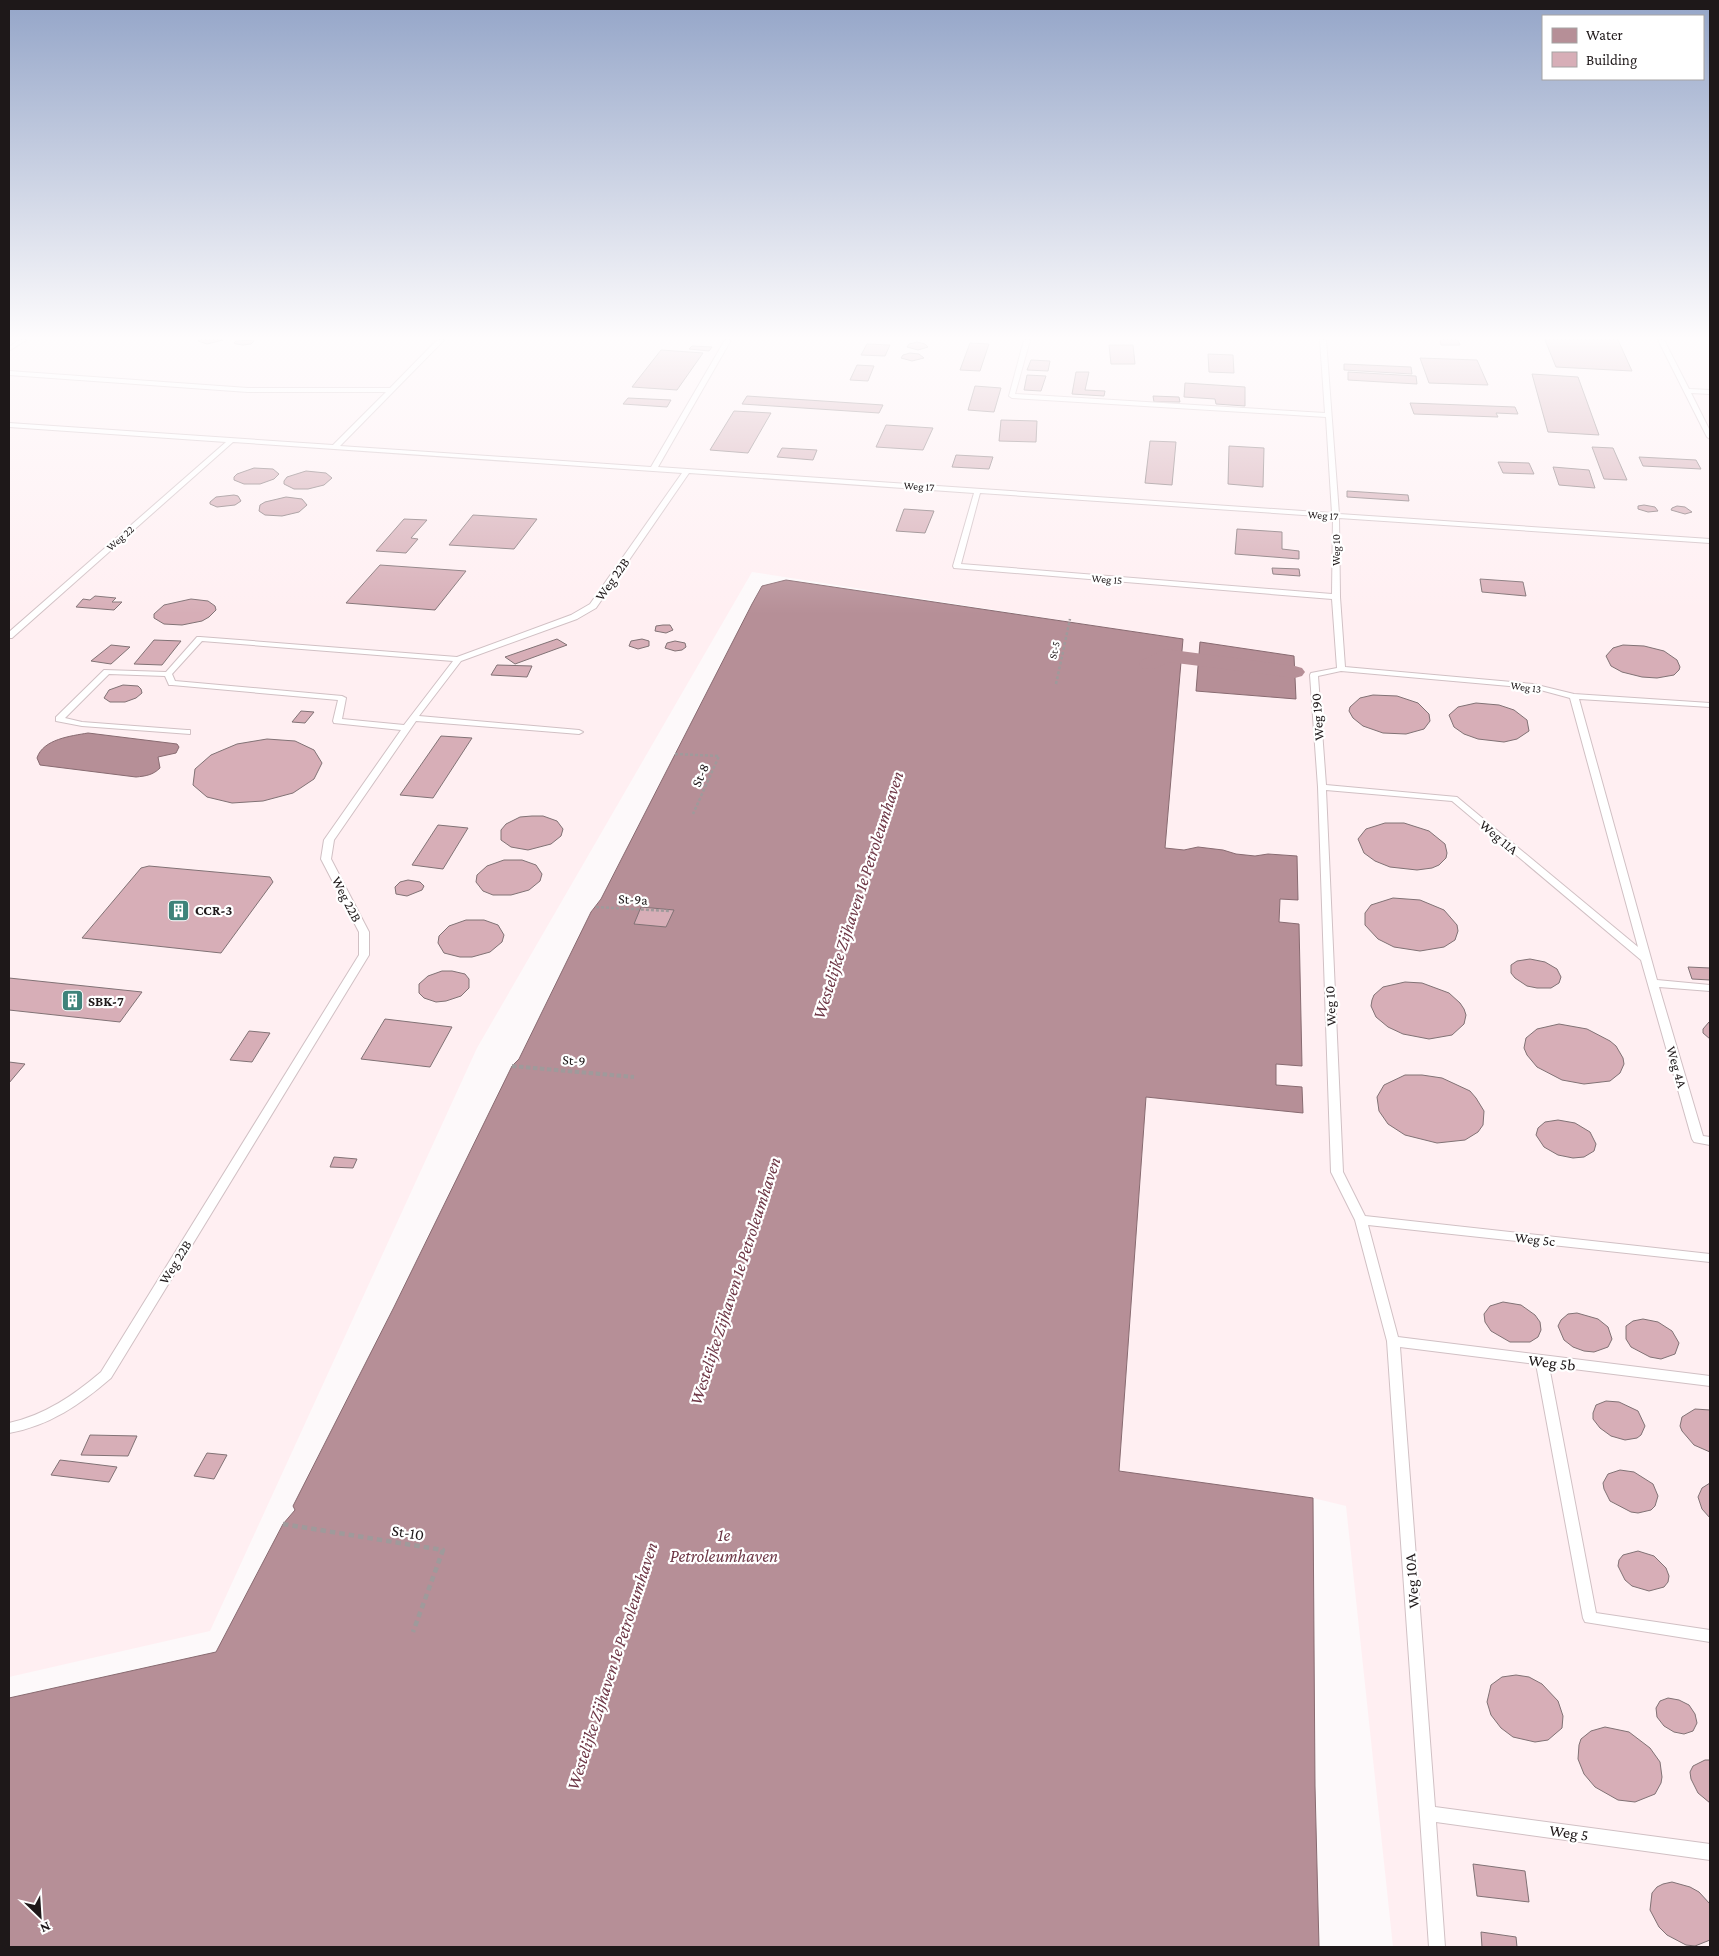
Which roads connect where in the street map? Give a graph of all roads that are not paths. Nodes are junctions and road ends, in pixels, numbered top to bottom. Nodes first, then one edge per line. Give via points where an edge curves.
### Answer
1 (102, 431) edge
2 (351, 431) edge
3 (675, 431) edge
4 (1329, 431) edge
5 (232, 440) junction
6 (335, 447) junction
7 (654, 468) junction
8 (686, 471) junction
9 (978, 490) junction
10 (1336, 516) junction
11 (1710, 541) edge
12 (1336, 597) junction
13 (9, 636) edge
14 (458, 659) junction
15 (1341, 669) junction
16 (168, 674) junction
17 (1574, 696) junction
18 (1710, 705) edge
19 (414, 718) junction
20 (406, 728) junction
21 (187, 732) dead end
22 (578, 732) dead end
23 (1322, 787) junction
24 (1646, 959) junction
25 (1653, 983) junction
26 (1710, 988) edge
27 (1710, 1141) edge
28 (1361, 1220) junction
29 (1710, 1258) edge
30 (1393, 1341) junction
31 (1542, 1361) junction
32 (1710, 1381) edge
33 (13, 1427) edge
34 (1710, 1636) edge
35 (1428, 1813) junction
36 (1710, 1852) edge
37 (1437, 1947) edge

1 - 5 lane, Weg 17
2 - 6 lane
3 - 7 lane
4 - 10 lane, Weg 10
5 - 6 lane, Weg 17
5 - 13 lane, Weg 22
6 - 7 lane, Weg 17
7 - 8 lane, Weg 17
8 - 9 lane, Weg 17
8 - 14 lane, Weg 22B via 593,606 574,617
9 - 10 lane, Weg 17
9 - 12 lane, Weg 15 via 957,566
10 - 11 lane, Weg 17
10 - 12 lane, Weg 10
12 - 15 lane, Weg 10
14 - 16 lane via 200,639
14 - 19 lane, Weg 22B
15 - 17 lane, Weg 13 via 1533,686
15 - 23 lane, Weg 190 via 1314,675
16 - 20 lane via 172,683 342,698 337,721
16 - 21 lane via 107,672 59,719 82,724
17 - 18 lane, Weg 13
17 - 24 lane
19 - 20 lane, Weg 22B
19 - 22 lane
20 - 33 lane, Weg 22B via 330,840 326,859 364,932 364,955 106,1375 81,1398 51,1414
23 - 24 lane, Weg 11A via 1454,799
23 - 28 lane, Weg 10 via 1337,1172
24 - 25 lane
25 - 26 lane
25 - 27 lane, Weg 4A via 1698,1139
28 - 29 lane, Weg 5c
28 - 30 lane, Weg 10A
30 - 31 lane, Weg 5b
30 - 35 lane, Weg 10A
31 - 32 lane, Weg 5b
31 - 34 lane via 1590,1618
35 - 36 lane, Weg 5
35 - 37 lane, Weg 10A

